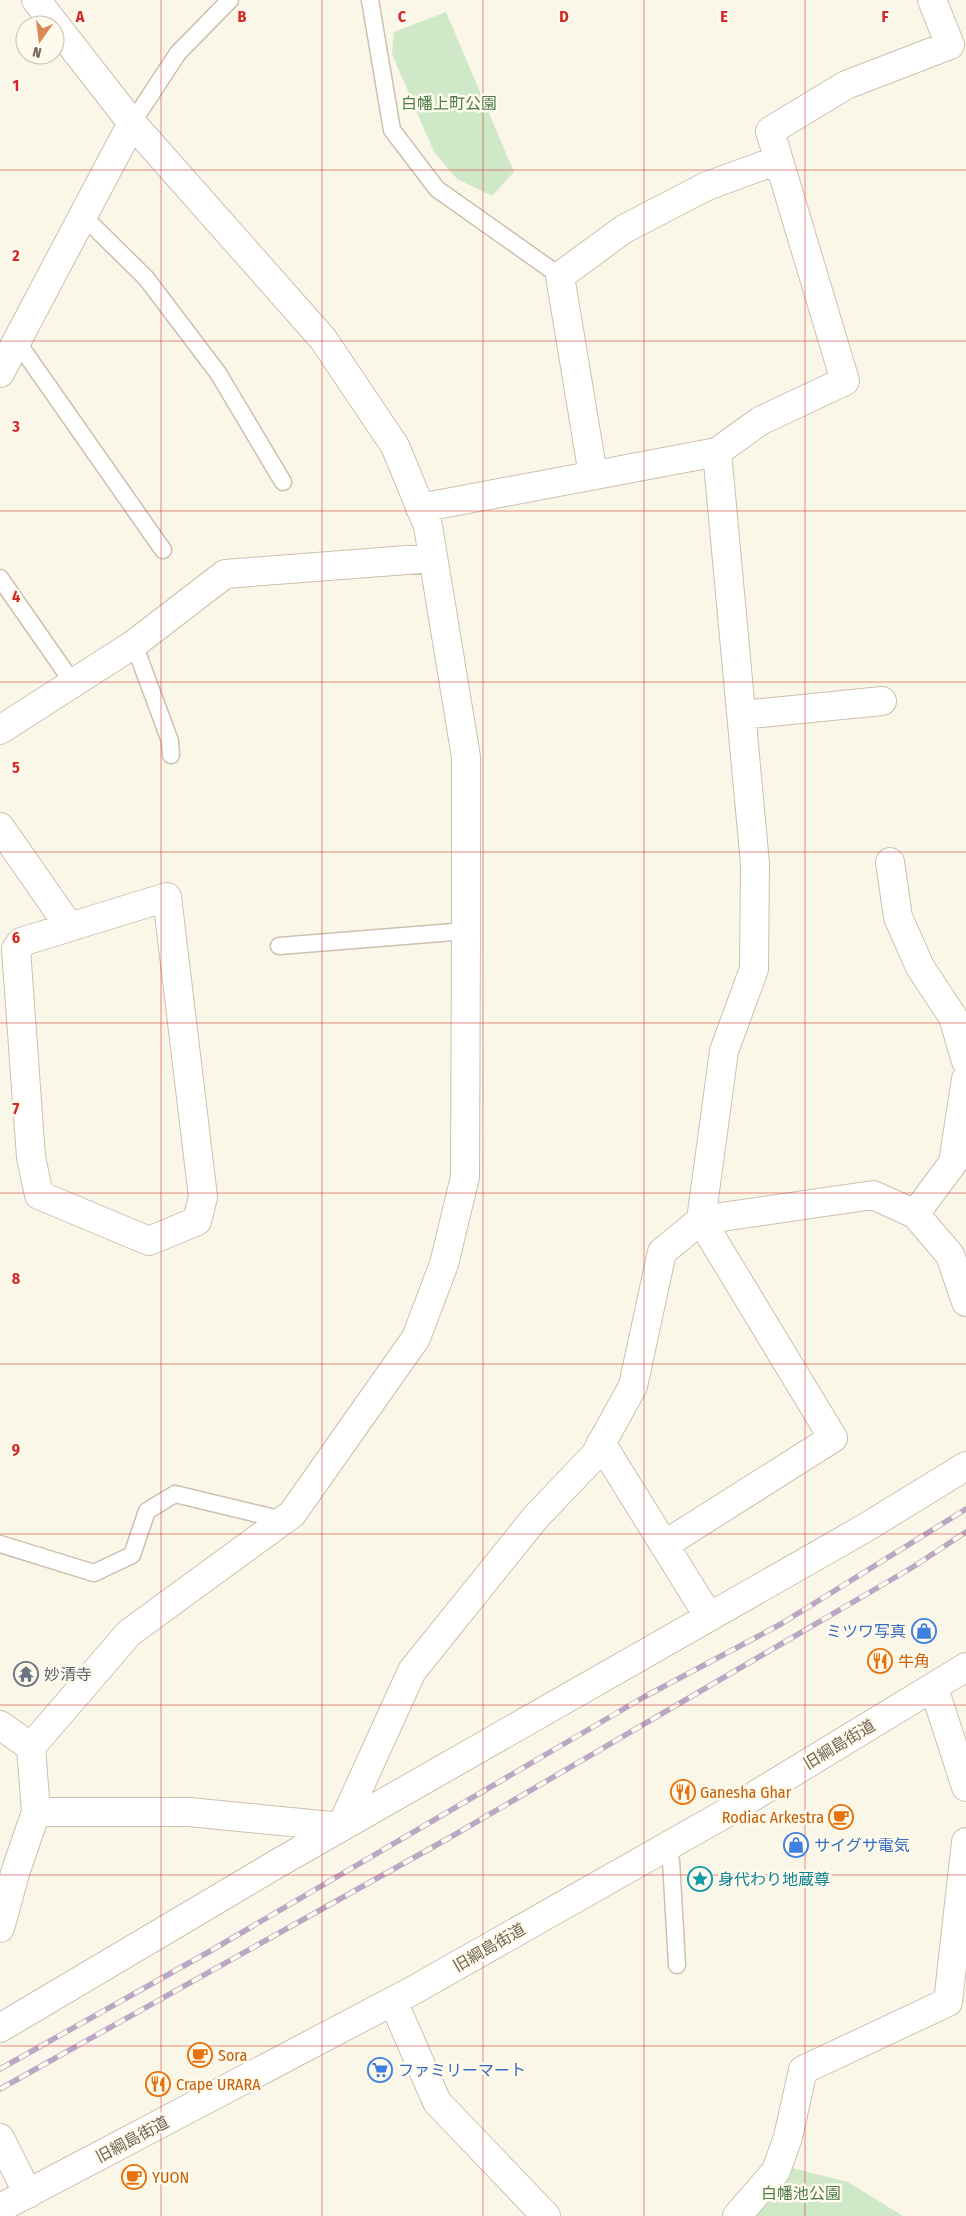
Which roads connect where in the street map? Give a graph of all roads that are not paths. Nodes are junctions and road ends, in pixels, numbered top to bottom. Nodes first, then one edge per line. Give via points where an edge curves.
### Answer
1 (36, 0) edge
2 (230, 0) edge
3 (370, 0) edge
4 (932, 0) edge
5 (132, 123) junction
6 (778, 160) junction
7 (82, 215) junction
8 (560, 276) junction
9 (7, 350) edge
10 (717, 452) junction
11 (593, 475) junction
12 (283, 482) dead end
13 (420, 508) junction
14 (162, 550) dead end
15 (434, 558) junction
16 (0, 578) edge
17 (134, 644) junction
18 (73, 683) junction
19 (882, 700) dead end
20 (742, 714) junction
21 (0, 730) edge
22 (171, 755) dead end
23 (0, 827) edge
24 (890, 862) dead end
25 (69, 926) junction
26 (466, 931) junction
27 (279, 946) dead end
28 (966, 1060) edge
29 (966, 1078) edge
30 (915, 1214) junction
31 (701, 1220) junction
32 (966, 1302) edge
33 (601, 1444) junction
34 (966, 1466) edge
35 (283, 1520) junction
36 (0, 1544) edge
37 (664, 1545) junction
38 (709, 1617) junction
39 (966, 1667) edge
40 (934, 1688) junction
41 (0, 1725) edge
42 (31, 1747) junction
43 (966, 1787) edge
44 (36, 1812) junction
45 (342, 1828) junction
46 (966, 1842) edge
47 (664, 1848) junction
48 (0, 1928) edge
49 (677, 1964) dead end
50 (393, 2001) junction
51 (0, 2028) edge
52 (0, 2138) edge
53 (28, 2194) junction
54 (0, 2209) edge
55 (2, 2216) edge
56 (546, 2216) edge
57 (737, 2216) edge

1 - 5 street
2 - 5 lane via 178,53
3 - 8 lane via 392,130 437,189
4 - 6 street via 950,44 846,85 770,131
5 - 7 street
5 - 13 street via 323,339 395,446
6 - 8 street via 707,186 624,229
6 - 10 street via 845,381 760,421
7 - 9 street via 34,312
7 - 12 lane via 146,278 218,373
8 - 11 street
9 - 14 lane
10 - 11 street
10 - 20 street
11 - 13 street
13 - 15 street via 428,526
15 - 17 street via 225,574
15 - 26 street via 466,757
16 - 18 lane
17 - 18 street
17 - 22 lane via 170,741
18 - 21 street
19 - 20 street
20 - 31 street via 755,864 754,969 724,1051
23 - 25 street
24 - 28 street via 898,917 920,967 953,1017
25 - 25 street via 20,942 16,949 31,1157 39,1195 149,1241 198,1221 203,1197 167,897
26 - 27 lane
26 - 35 street via 465,1177 444,1264 416,1338 292,1514
29 - 30 street via 953,1163
30 - 31 street via 873,1196
30 - 32 street via 950,1255
31 - 33 street via 662,1252 633,1386
31 - 37 street via 833,1438
33 - 37 street
33 - 45 street via 535,1518 412,1671
34 - 38 street
35 - 36 lane via 175,1494 147,1511 132,1555 94,1573
35 - 42 street via 128,1633
37 - 38 street
38 - 45 street
39 - 40 street, 旧綱島街道
40 - 43 street
40 - 47 street, 旧綱島街道
41 - 42 street
42 - 44 street
44 - 45 street via 189,1812
44 - 48 street
45 - 51 street
46 - 57 street via 948,2002 804,2070 776,2171
47 - 49 lane via 671,1861
47 - 50 street, 旧綱島街道
50 - 53 street, 旧綱島街道
50 - 56 street via 437,2102
52 - 53 street
53 - 54 street, 旧綱島街道
54 - 55 lane

